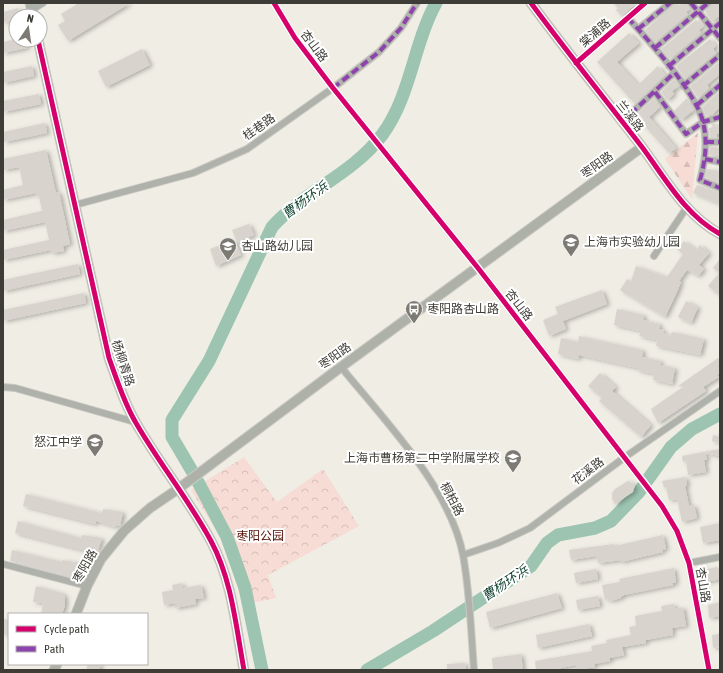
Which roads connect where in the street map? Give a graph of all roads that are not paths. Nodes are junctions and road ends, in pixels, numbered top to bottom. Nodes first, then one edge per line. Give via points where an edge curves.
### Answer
1 (274, 3) edge
2 (417, 3) edge
3 (531, 3) edge
4 (645, 3) edge
5 (670, 3) edge
6 (691, 3) edge
7 (708, 3) edge
8 (698, 11) junction
9 (628, 18) junction
10 (720, 23) edge
11 (638, 29) junction
12 (713, 29) junction
13 (720, 38) edge
14 (40, 48) edge
15 (654, 48) junction
16 (720, 55) edge
17 (576, 63) junction
18 (669, 66) junction
19 (674, 73) junction
20 (720, 85) edge
21 (683, 86) junction
22 (333, 88) junction
23 (655, 92) junction
24 (697, 105) junction
25 (720, 118) edge
26 (622, 122) junction
27 (703, 122) junction
28 (706, 142) junction
29 (720, 142) edge
30 (642, 148) junction
31 (705, 159) junction
32 (720, 162) edge
33 (720, 188) edge
34 (75, 205) junction
35 (687, 207) junction
36 (720, 234) edge
37 (654, 256) dead end
38 (478, 268) junction
39 (341, 367) junction
40 (3, 387) edge
41 (720, 391) edge
42 (135, 422) junction
43 (625, 457) junction
44 (178, 489) junction
45 (463, 555) junction
46 (720, 557) edge
47 (689, 563) junction
48 (3, 564) edge
49 (87, 586) junction
50 (76, 613) edge
51 (244, 670) edge
52 (474, 670) edge
53 (709, 670) edge

1 - 22 street, 杏山路 via 295,38
2 - 22 street, 桂巷路 via 401,28 379,52
3 - 17 street, 兰溪路
4 - 9 street, 棠浦路
5 - 11 street
6 - 8 street
7 - 8 street
8 - 12 street
8 - 15 street
9 - 11 street
9 - 17 street, 棠浦路
10 - 12 street
11 - 15 street
12 - 13 street
12 - 18 street
14 - 34 street, 杨柳青路
15 - 18 street
16 - 21 street
17 - 26 street, 兰溪路
18 - 19 street
19 - 21 street
19 - 23 street
20 - 24 street
21 - 24 street
22 - 34 street, 桂巷路 via 241,152 193,173
22 - 38 street, 杏山路
23 - 26 street
23 - 27 street via 686,134
24 - 27 street
25 - 27 street
26 - 30 street, 兰溪路
27 - 28 street
28 - 29 street
28 - 31 street
30 - 35 street, 兰溪路
30 - 38 street, 枣阳路
31 - 32 street
31 - 33 street via 700,180
34 - 42 street, 杨柳青路 via 110,358 119,387
35 - 36 street, 兰溪路
35 - 37 street
38 - 39 street, 枣阳路
38 - 43 street, 杏山路
39 - 44 street, 枣阳路
39 - 45 street, 桐柏路 via 424,469 451,517
40 - 42 street via 15,388
41 - 43 street, 花溪路
42 - 44 street, 杨柳青路
43 - 45 street, 花溪路 via 530,528
43 - 47 street, 杏山路 via 650,489 677,531
44 - 49 street, 枣阳路 via 150,508 124,531 101,559
44 - 51 street, 杨柳青路 via 212,542 225,576
45 - 52 street, 桐柏路
46 - 47 street
47 - 53 street, 杏山路
48 - 49 street
49 - 50 street, 枣阳路

